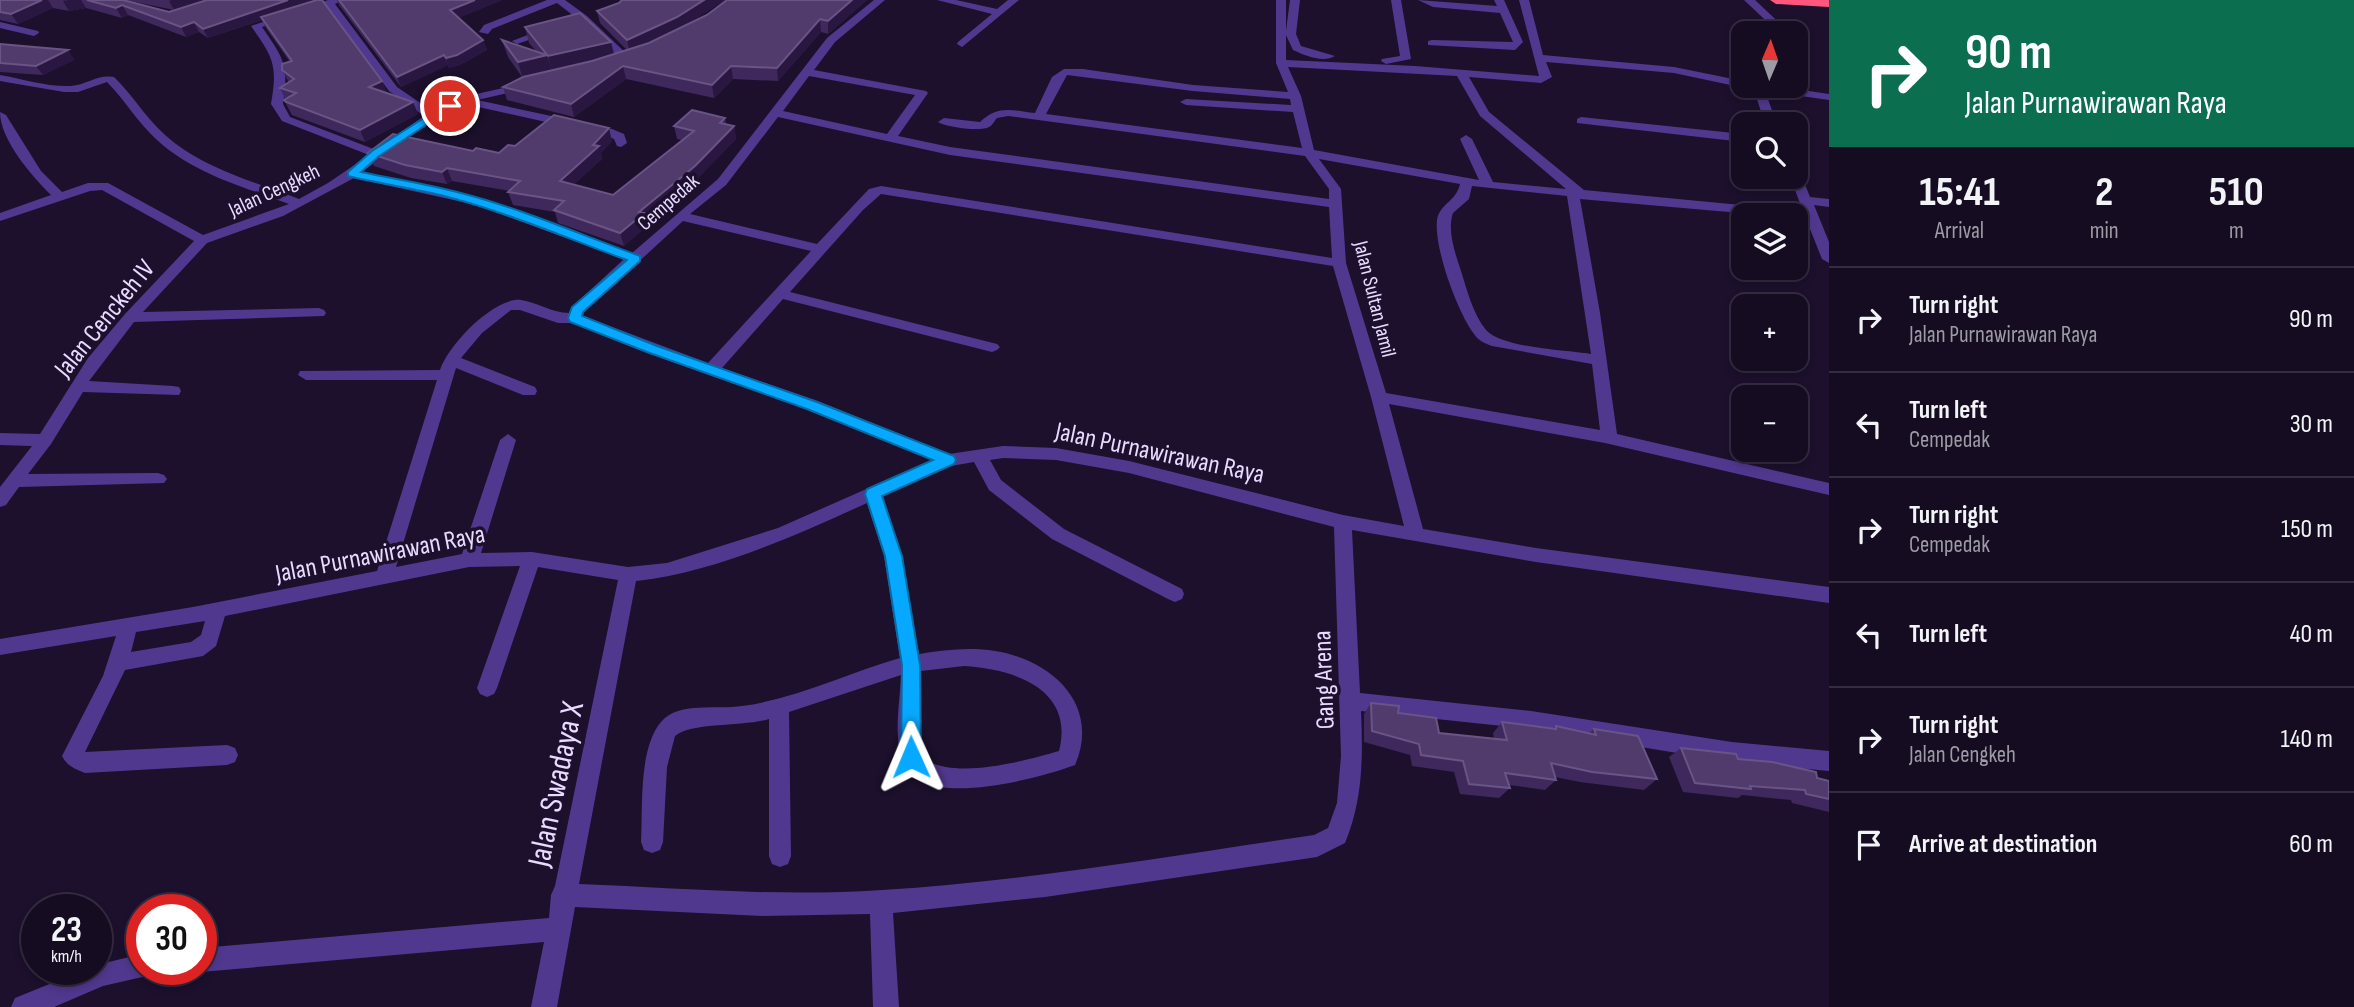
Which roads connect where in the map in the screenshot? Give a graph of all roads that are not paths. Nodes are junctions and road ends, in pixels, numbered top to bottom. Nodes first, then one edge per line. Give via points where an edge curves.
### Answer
1 (557, 0) edge
2 (880, 0) edge
3 (942, 0) edge
4 (1014, 0) edge
5 (1281, 0) edge
6 (1295, 0) edge
7 (1396, 0) edge
8 (1423, 0) edge
9 (1524, 0) edge
10 (1749, 0) edge
11 (1776, 0) edge
12 (333, 1) edge
13 (1829, 3) edge
14 (1502, 5) edge
15 (997, 12) junction
16 (583, 19) junction
17 (1772, 21) edge
18 (0, 25) edge
19 (484, 32) dead end
20 (34, 33) dead end
21 (517, 41) dead end
22 (1432, 43) dead end
23 (962, 44) dead end
24 (1538, 58) junction
25 (626, 60) edge
26 (1281, 63) junction
27 (807, 72) junction
28 (1461, 73) junction
29 (0, 78) edge
30 (544, 81) edge
31 (1731, 82) edge
32 (1808, 94) edge
33 (1829, 97) edge
34 (464, 101) junction
35 (1186, 102) dead end
36 (1296, 102) junction
37 (778, 113) junction
38 (0, 115) edge
39 (432, 116) junction
40 (1039, 116) junction
41 (1581, 121) dead end
42 (944, 122) dead end
43 (891, 137) junction
44 (1731, 137) edge
45 (1466, 139) dead end
46 (621, 143) dead end
47 (1308, 153) junction
48 (376, 154) junction
49 (352, 174) junction
50 (1467, 182) junction
51 (1489, 185) junction
52 (1801, 189) edge
53 (1578, 195) junction
54 (59, 196) junction
55 (1806, 200) junction
56 (1829, 203) edge
57 (300, 204) junction
58 (1336, 204) junction
59 (680, 216) junction
60 (1812, 216) junction
61 (0, 217) edge
62 (202, 240) junction
63 (820, 249) junction
64 (636, 259) junction
65 (1829, 259) edge
66 (1339, 262) junction
67 (779, 293) junction
68 (319, 313) dead end
69 (130, 317) junction
70 (575, 318) junction
71 (992, 347) dead end
72 (1598, 360) junction
73 (448, 368) junction
74 (711, 370) junction
75 (306, 375) dead end
76 (78, 386) junction
77 (173, 391) dead end
78 (528, 391) dead end
79 (1379, 397) junction
80 (1609, 437) junction
81 (0, 439) edge
82 (45, 440) junction
83 (508, 440) dead end
84 (978, 454) junction
85 (948, 460) junction
86 (158, 479) dead end
87 (1829, 489) edge
88 (5, 492) edge
89 (873, 494) junction
90 (1343, 522) junction
91 (1415, 533) junction
92 (533, 559) junction
93 (469, 560) junction
94 (628, 573) junction
95 (384, 577) junction
96 (1175, 594) dead end
97 (1829, 595) edge
98 (217, 611) junction
99 (128, 626) junction
100 (0, 647) edge
101 (118, 663) junction
102 (911, 665) junction
103 (487, 688) dead end
104 (1350, 701) junction
105 (779, 706) junction
106 (227, 755) dead end
107 (1829, 761) edge
108 (652, 842) dead end
109 (780, 856) dead end
110 (563, 895) junction
111 (881, 902) junction
112 (558, 929) junction
113 (217, 959) edge
114 (126, 969) edge
115 (24, 1007) edge
116 (544, 1007) edge
117 (886, 1007) edge

1 - 16 street
1 - 19 street
2 - 27 street, Cempedak via 831,40
3 - 15 street
4 - 15 street
5 - 26 street, Jalan Sultan Jamil
6 - 7 street via 1291,34 1297,48 1311,54 1392,61 1406,59
8 - 14 street
9 - 24 street
10 - 17 street
11 - 13 highway
12 - 39 street via 393,89
12 - 48 street via 258,24 278,58 278,104 286,119
14 - 22 street via 1518,42 1515,47
15 - 23 street
16 - 21 street
16 - 25 street
18 - 20 street
24 - 28 street via 1546,77 1541,80
24 - 31 street via 1654,68
26 - 28 street
26 - 36 street, Jalan Sultan Jamil
27 - 37 street, Cempedak
27 - 43 street via 922,93
28 - 53 street via 1484,114
29 - 57 street via 77,89 96,79 110,79 157,135 187,158
30 - 34 street, Jalan Cengkeh
32 - 33 street
34 - 39 street, Jalan Cengkeh
34 - 46 street via 608,132 620,137
35 - 36 street
36 - 40 street via 1064,72
36 - 47 street, Jalan Sultan Jamil
37 - 43 street
37 - 59 street, Cempedak via 722,182
38 - 54 street via 36,173
39 - 48 street, Jalan Cengkeh
40 - 42 street via 1000,112 980,126
40 - 47 street
41 - 44 street
43 - 58 street via 950,151
45 - 51 street
47 - 50 street
47 - 58 street, Jalan Sultan Jamil via 1334,185
48 - 49 street, Jalan Cengkeh
49 - 57 street, Jalan Cengkeh
49 - 64 street via 471,200
50 - 51 street
50 - 72 street via 1464,196 1447,210 1443,220 1474,327 1489,340
51 - 53 street
52 - 55 street
53 - 60 street
53 - 72 street
54 - 61 street
54 - 62 street via 104,186
55 - 56 street
55 - 60 street
57 - 62 street, Jalan Cengkeh
58 - 66 street, Jalan Sultan Jamil
59 - 63 street
59 - 64 street, Cempedak
60 - 65 street
62 - 69 street, Jalan Cenckeh IV
63 - 66 street via 870,195 889,190
63 - 67 street
64 - 70 street, Cempedak via 577,310
66 - 79 street, Jalan Sultan Jamil
67 - 71 street
67 - 74 street
68 - 69 street
69 - 76 street, Jalan Cenckeh IV
70 - 73 street via 508,305 477,330
70 - 74 street
72 - 80 street
73 - 75 street
73 - 78 street
73 - 95 street
74 - 85 street
76 - 77 street
76 - 82 street, Jalan Cenckeh IV
79 - 80 street
79 - 91 street, Jalan Sultan Jamil
80 - 87 street
81 - 82 street
82 - 88 street, Jalan Cenckeh IV
83 - 93 street
84 - 85 street, Jalan Purnawirawan Raya
84 - 90 street, Jalan Purnawirawan Raya via 1056,454 1129,467
84 - 96 street via 995,485 1058,534
85 - 89 street, Jalan Purnawirawan Raya
86 - 88 street
89 - 94 street, Jalan Purnawirawan Raya via 752,545 667,570
89 - 102 street via 893,556
90 - 91 street, Jalan Purnawirawan Raya
90 - 104 street, Gang Arena
91 - 97 street, Jalan Purnawirawan Raya via 1536,555
92 - 93 street, Jalan Purnawirawan Raya
92 - 94 street, Jalan Purnawirawan Raya
92 - 103 street
93 - 95 street, Jalan Purnawirawan Raya
94 - 110 street, Jalan Swadaya X via 608,693
95 - 98 street, Jalan Purnawirawan Raya
98 - 99 street, Jalan Purnawirawan Raya
98 - 101 street via 209,640 196,650
99 - 100 street, Jalan Purnawirawan Raya
99 - 101 street
101 - 106 street via 73,756 85,763
102 - 102 street via 910,744 916,767 947,777 984,776 1067,758 1073,742 1073,717 1062,695 1035,676 995,660
102 - 105 street via 850,680
104 - 107 street via 1531,720 1732,752
104 - 111 street, Gang Arena via 1348,803 1337,835 1317,846
105 - 108 street via 736,716 687,718 669,728 659,748
105 - 109 street
110 - 111 street
110 - 112 street, Jalan Swadaya X
111 - 117 street
112 - 113 street
112 - 116 street, Jalan Swadaya X
114 - 115 street via 103,974

